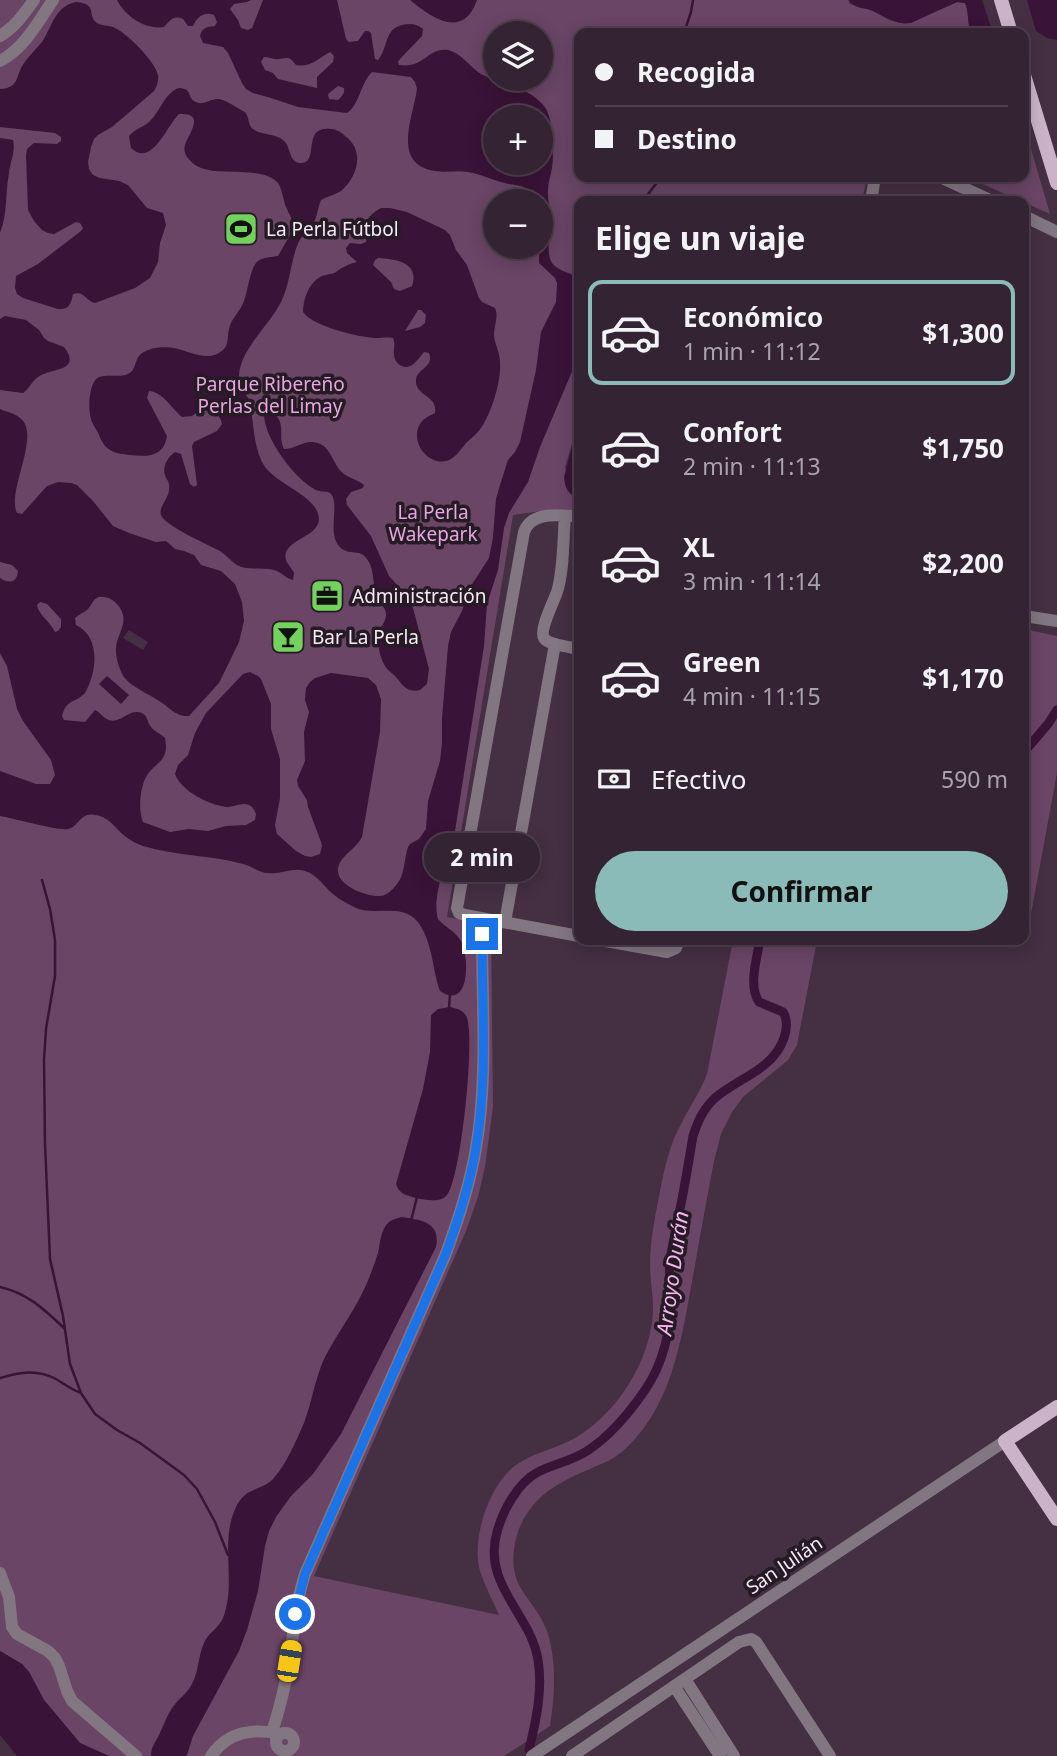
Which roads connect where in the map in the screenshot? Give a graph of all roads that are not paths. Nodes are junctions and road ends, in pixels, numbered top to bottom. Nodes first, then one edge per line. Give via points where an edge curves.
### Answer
1 (34, 0) edge
2 (53, 0) edge
3 (1000, 0) edge
4 (1009, 28) edge
5 (0, 36) edge
6 (1, 61) edge
7 (1029, 91) edge
8 (951, 182) edge
9 (1057, 183) edge
10 (981, 196) edge
11 (1029, 218) edge
12 (1057, 232) edge
13 (565, 516) junction
14 (574, 516) edge
15 (1029, 617) edge
16 (1057, 621) edge
17 (555, 644) junction
18 (574, 648) edge
19 (505, 922) junction
20 (482, 934) dead end
21 (574, 935) edge
22 (628, 945) edge
23 (677, 945) edge
24 (1057, 1407) edge
25 (1005, 1441) junction
26 (1057, 1519) edge
27 (0, 1573) edge
28 (679, 1683) junction
29 (249, 1732) junction
30 (276, 1733) junction
31 (278, 1753) edge
32 (579, 1754) edge
33 (136, 1756) edge
34 (211, 1756) edge
35 (219, 1756) edge
36 (532, 1756) edge
37 (720, 1756) edge
38 (734, 1756) edge
39 (830, 1756) edge

1 - 5 street via 19,21
2 - 6 street via 23,43
3 - 4 main road
7 - 9 main road
8 - 10 street
11 - 12 street
13 - 14 street
13 - 17 street via 560,580 542,631 544,638
13 - 19 street via 534,519 524,532 457,905 462,914
15 - 16 street
17 - 18 street
17 - 19 street
19 - 21 street
20 - 30 street via 482,1086 471,1177 445,1256 305,1574
22 - 23 street via 667,952
24 - 25 main road, San Julián
25 - 26 main road
25 - 36 street, San Julián
27 - 33 street via 14,1631 51,1654 72,1701
28 - 32 street
28 - 37 street
28 - 38 street
28 - 39 street via 739,1642 751,1639
29 - 30 street
29 - 34 street via 226,1740
29 - 35 street
30 - 31 street via 289,1734 293,1741 290,1749

